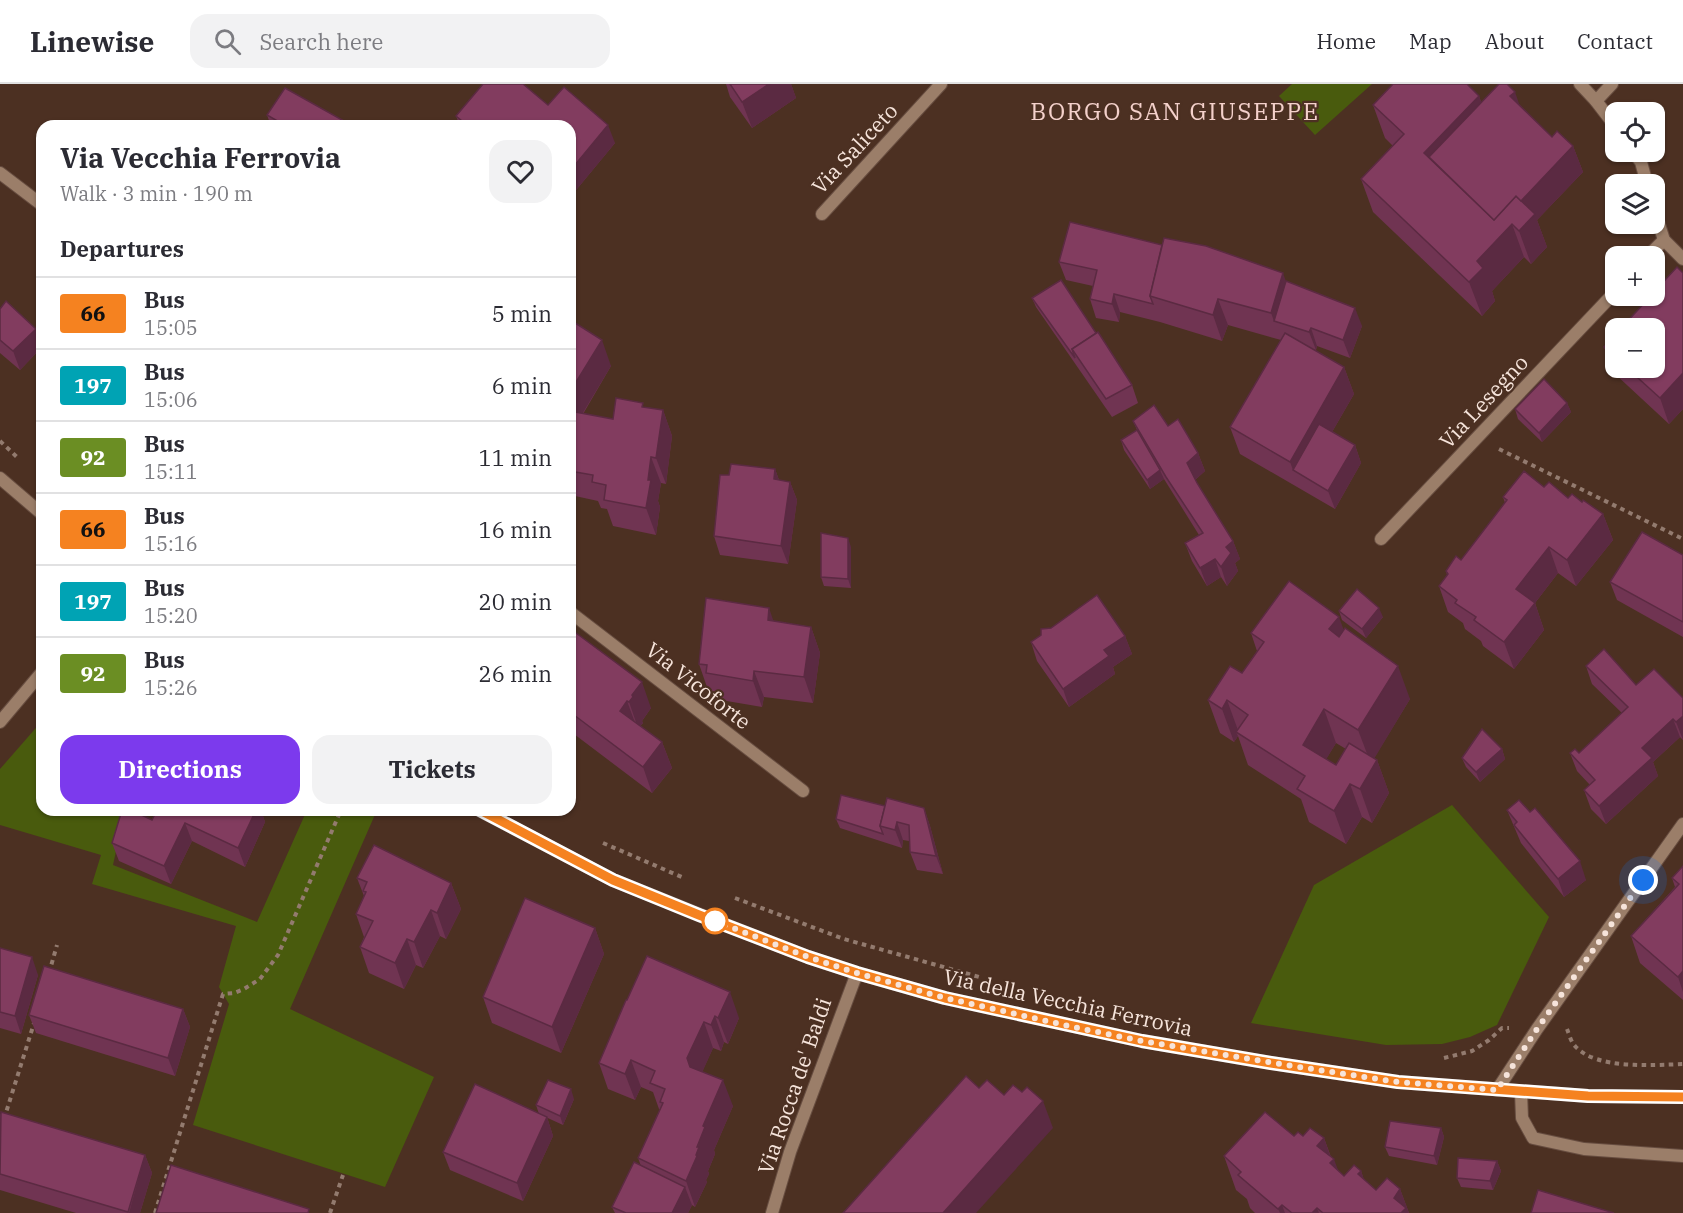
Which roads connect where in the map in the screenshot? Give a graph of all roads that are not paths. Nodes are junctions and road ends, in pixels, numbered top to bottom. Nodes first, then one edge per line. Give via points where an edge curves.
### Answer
1 (941, 84) edge
2 (1580, 84) edge
3 (1612, 84) edge
4 (1596, 101) junction
5 (1605, 113) edge
6 (0, 173) edge
7 (36, 200) edge
8 (822, 214) dead end
9 (1662, 234) edge
10 (1664, 240) junction
11 (1658, 246) edge
12 (1683, 259) edge
13 (1605, 303) edge
14 (0, 478) edge
15 (36, 509) edge
16 (1381, 539) dead end
17 (576, 617) edge
18 (36, 679) edge
19 (0, 722) edge
20 (803, 791) dead end
21 (491, 816) edge
22 (1683, 824) edge
23 (857, 973) junction
24 (1497, 1090) junction
25 (1521, 1092) junction
26 (1683, 1097) edge
27 (1683, 1156) edge
28 (772, 1213) edge

1 - 8 street, Via Saliceto
2 - 4 street
3 - 4 street
4 - 5 street
6 - 7 street
9 - 10 street
10 - 11 street
10 - 12 street
13 - 16 street, Via Lesegno
14 - 15 street
17 - 20 street, Via Vicoforte
18 - 19 street
21 - 23 street, Via della Vecchia Ferrovia via 613,880
22 - 24 street
23 - 24 street, Via della Vecchia Ferrovia via 945,998 1142,1041 1398,1082
23 - 28 street, Via Rocca de' Baldi via 790,1152
24 - 25 street, Via della Vecchia Ferrovia
25 - 26 street, Via della Vecchia Ferrovia
25 - 27 street via 1522,1118 1533,1138 1584,1149

